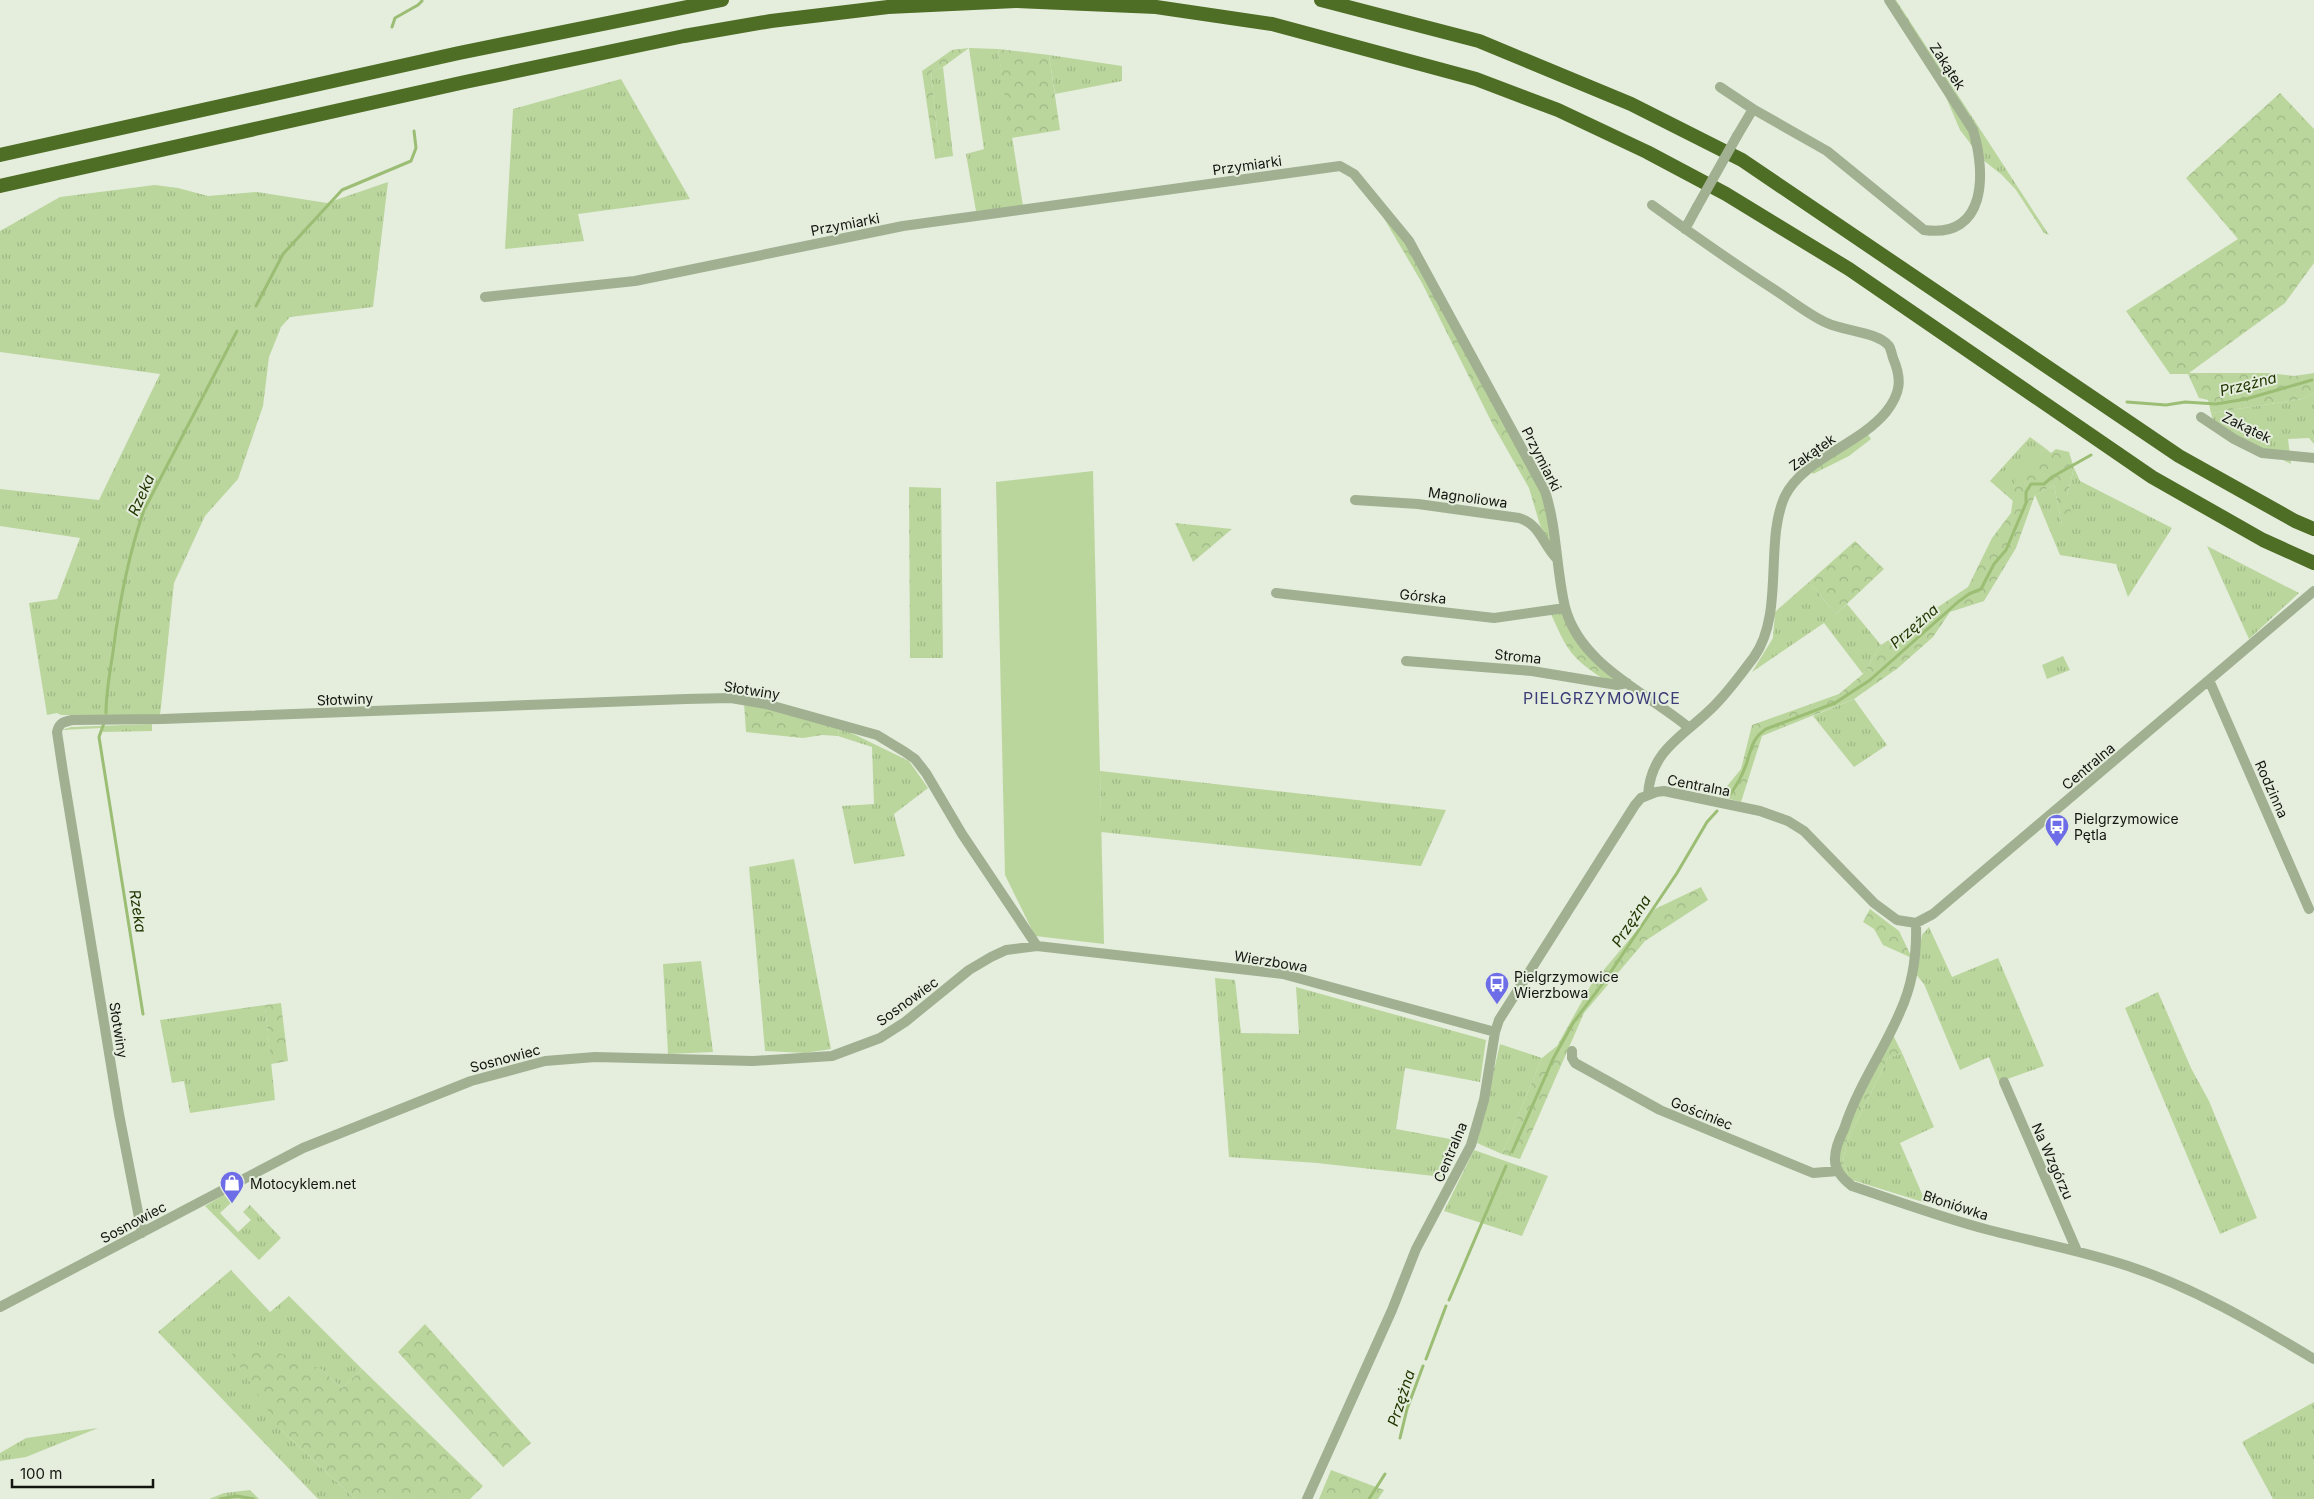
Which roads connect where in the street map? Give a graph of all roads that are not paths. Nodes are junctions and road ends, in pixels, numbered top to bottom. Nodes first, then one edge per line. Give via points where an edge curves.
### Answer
1 (722, 0) edge
2 (1321, 0) edge
3 (1889, 0) edge
4 (1720, 87) dead end
5 (1753, 109) junction
6 (45, 145) junction
7 (0, 146) edge
8 (0, 155) edge
9 (0, 188) edge
10 (1652, 205) dead end
11 (1685, 229) junction
12 (485, 297) dead end
13 (2201, 417) dead end
14 (2314, 458) edge
15 (1355, 500) dead end
16 (2314, 529) edge
17 (1557, 559) junction
18 (2314, 563) edge
19 (2314, 591) edge
20 (1276, 593) dead end
21 (1565, 608) junction
22 (1406, 661) dead end
23 (2209, 680) junction
24 (1627, 683) junction
25 (1688, 727) junction
26 (1648, 795) junction
27 (2309, 909) dead end
28 (1916, 923) junction
29 (1037, 946) junction
30 (1495, 1032) junction
31 (1572, 1051) dead end
32 (2004, 1082) dead end
33 (1838, 1171) junction
34 (142, 1233) junction
35 (2077, 1251) junction
36 (0, 1307) edge
37 (2314, 1359) edge
38 (1307, 1499) edge

1 - 6 highway via 459,53
2 - 16 highway via 1479,41 1631,104 1742,160 2179,456
3 - 5 street, Zakątek via 1973,130 1980,153 1977,202 1953,229 1924,230 1827,151
4 - 5 street, Zakątek
5 - 11 street, bridge
6 - 7 highway
6 - 8 highway
9 - 18 highway via 465,82 771,21 888,7 1016,1 1156,7 1272,24 1476,79 1558,110 1647,152 1726,194 1849,268 2152,477 2263,540
10 - 11 street, Zakątek
11 - 25 street, Zakątek via 1827,323 1870,335 1888,346 1899,374 1895,399 1879,419 1792,483 1779,519 1770,610 1760,648 1715,706
12 - 17 street, Przymiarki via 635,281 903,226 1340,166 1354,174 1410,241 1545,491
13 - 14 street, Zakątek via 2262,453
15 - 17 street, Magnoliowa via 1418,504 1527,520 1540,532
17 - 21 street, Przymiarki
19 - 23 street, Centralna
20 - 21 street, Górska via 1494,618
21 - 24 street, Przymiarki via 1584,646
22 - 24 street, Stroma via 1532,670 1617,685
23 - 27 street, Rodzinna
23 - 28 street, Centralna via 1933,914
24 - 25 street, Przymiarki
25 - 26 street, Zakątek via 1655,764
26 - 28 street, Centralna via 1664,791 1760,811 1788,821 1804,831 1874,903 1897,920
26 - 30 street, Centralna via 1635,805 1620,828 1505,1009
28 - 33 street via 1915,965 1901,1012 1854,1100 1835,1158
29 - 30 street, Wierzbowa via 1283,974
29 - 34 street, Sosnowiec via 1006,950 991,956 880,1038 832,1056 753,1061 586,1058 527,1064 471,1081 303,1148
29 - 34 street, Słotwiny via 915,759 877,735 766,704 731,698 686,699 63,722 57,732 63,772
30 - 38 street, Centralna via 1484,1100 1471,1145 1416,1249
31 - 33 street, Gościniec via 1575,1063 1660,1110 1813,1173
32 - 35 street, Na Wzgórzu
33 - 35 street, Błoniówka via 1852,1186 1987,1230
34 - 36 street, Sosnowiec
35 - 37 street, Błoniówka via 2128,1266 2200,1294

